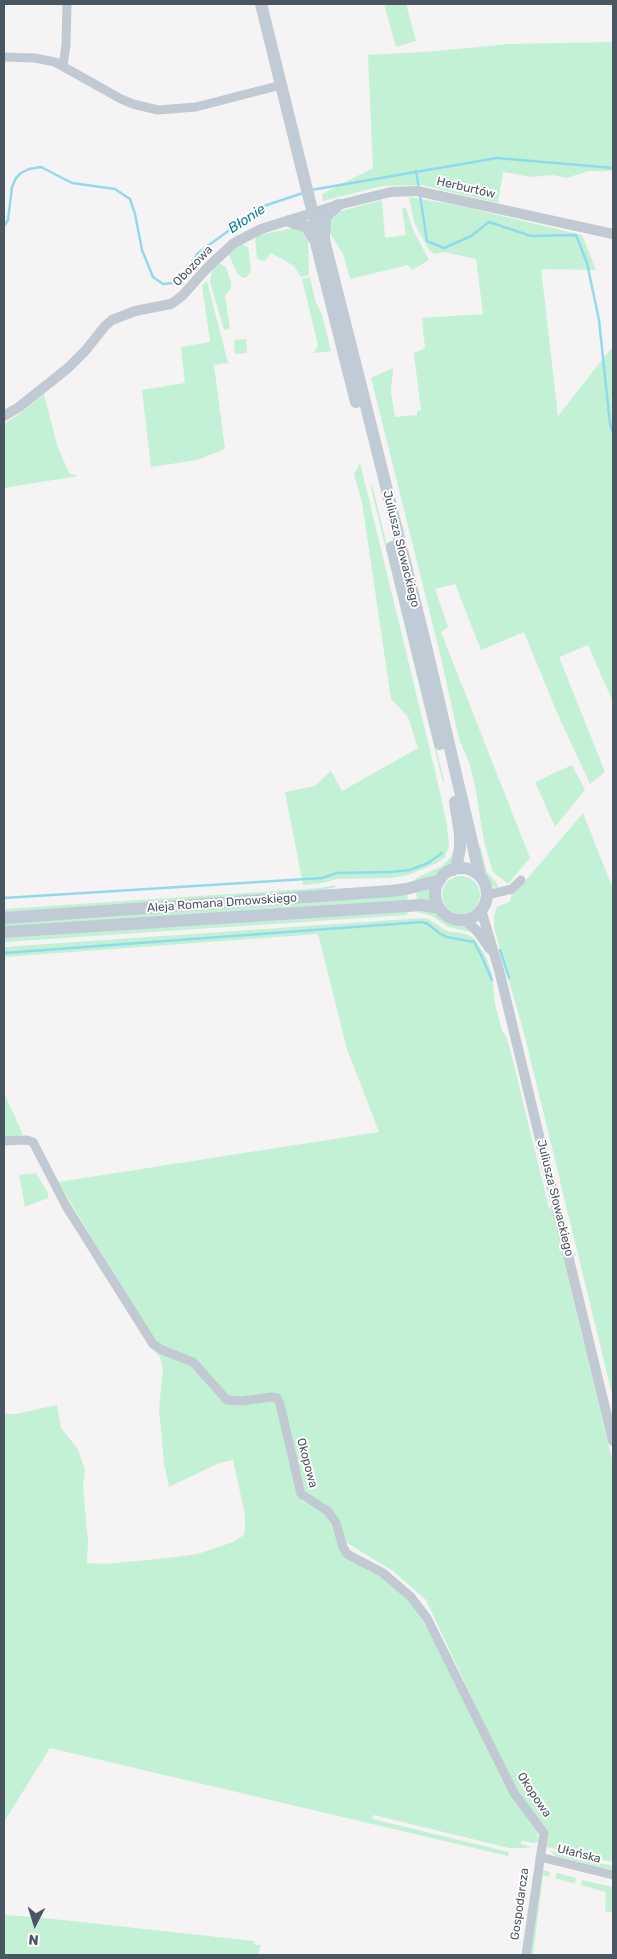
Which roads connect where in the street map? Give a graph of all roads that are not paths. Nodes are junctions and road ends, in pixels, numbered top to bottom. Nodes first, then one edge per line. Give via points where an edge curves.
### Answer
1 (68, 4) edge
2 (261, 4) edge
3 (4, 57) edge
4 (63, 66) junction
5 (281, 85) junction
6 (338, 205) junction
7 (313, 213) junction
8 (289, 221) junction
9 (613, 234) edge
10 (320, 241) junction
11 (4, 416) edge
12 (452, 870) junction
13 (480, 876) junction
14 (440, 880) junction
15 (521, 880) dead end
16 (487, 895) junction
17 (440, 908) junction
18 (482, 910) junction
19 (4, 918) edge
20 (465, 920) junction
21 (4, 932) edge
22 (494, 956) junction
23 (4, 1141) edge
24 (613, 1441) edge
25 (540, 1857) junction
26 (613, 1875) edge
27 (526, 1955) edge

1 - 4 street
2 - 5 main road, Juliusza Słowackiego
3 - 4 street via 46,60
4 - 5 street via 121,99 158,110 196,107
5 - 7 main road, Juliusza Słowackiego
6 - 7 street, Herburtów
6 - 9 street, Herburtów via 391,192 417,191
6 - 10 main road via 325,219
7 - 8 street, Obozowa
7 - 10 main road, Juliusza Słowackiego
8 - 10 main road via 307,227
8 - 11 street, Obozowa via 261,229 234,243 170,304 135,311 112,320 68,368
10 - 12 main road, Juliusza Słowackiego via 457,814 460,855
10 - 13 main road, Juliusza Słowackiego via 434,680
12 - 13 main road via 467,869
12 - 14 main road
13 - 16 main road
14 - 17 main road via 435,893
14 - 19 main road, Aleja Romana Dmowskiego via 391,891
15 - 16 street via 512,889
16 - 18 main road
17 - 20 main road via 450,917
17 - 21 main road, Aleja Romana Dmowskiego via 422,905
18 - 20 main road
18 - 22 street, Juliusza Słowackiego
20 - 22 street, Juliusza Słowackiego via 478,932
22 - 24 street, Juliusza Słowackiego
23 - 25 street, Okopowa via 33,1142 66,1206 153,1344 193,1362 226,1400 277,1398 301,1494 328,1511 347,1554 383,1574 411,1597 427,1618 514,1792 544,1833
25 - 26 street, Ułańska
25 - 27 street, Gospodarcza

